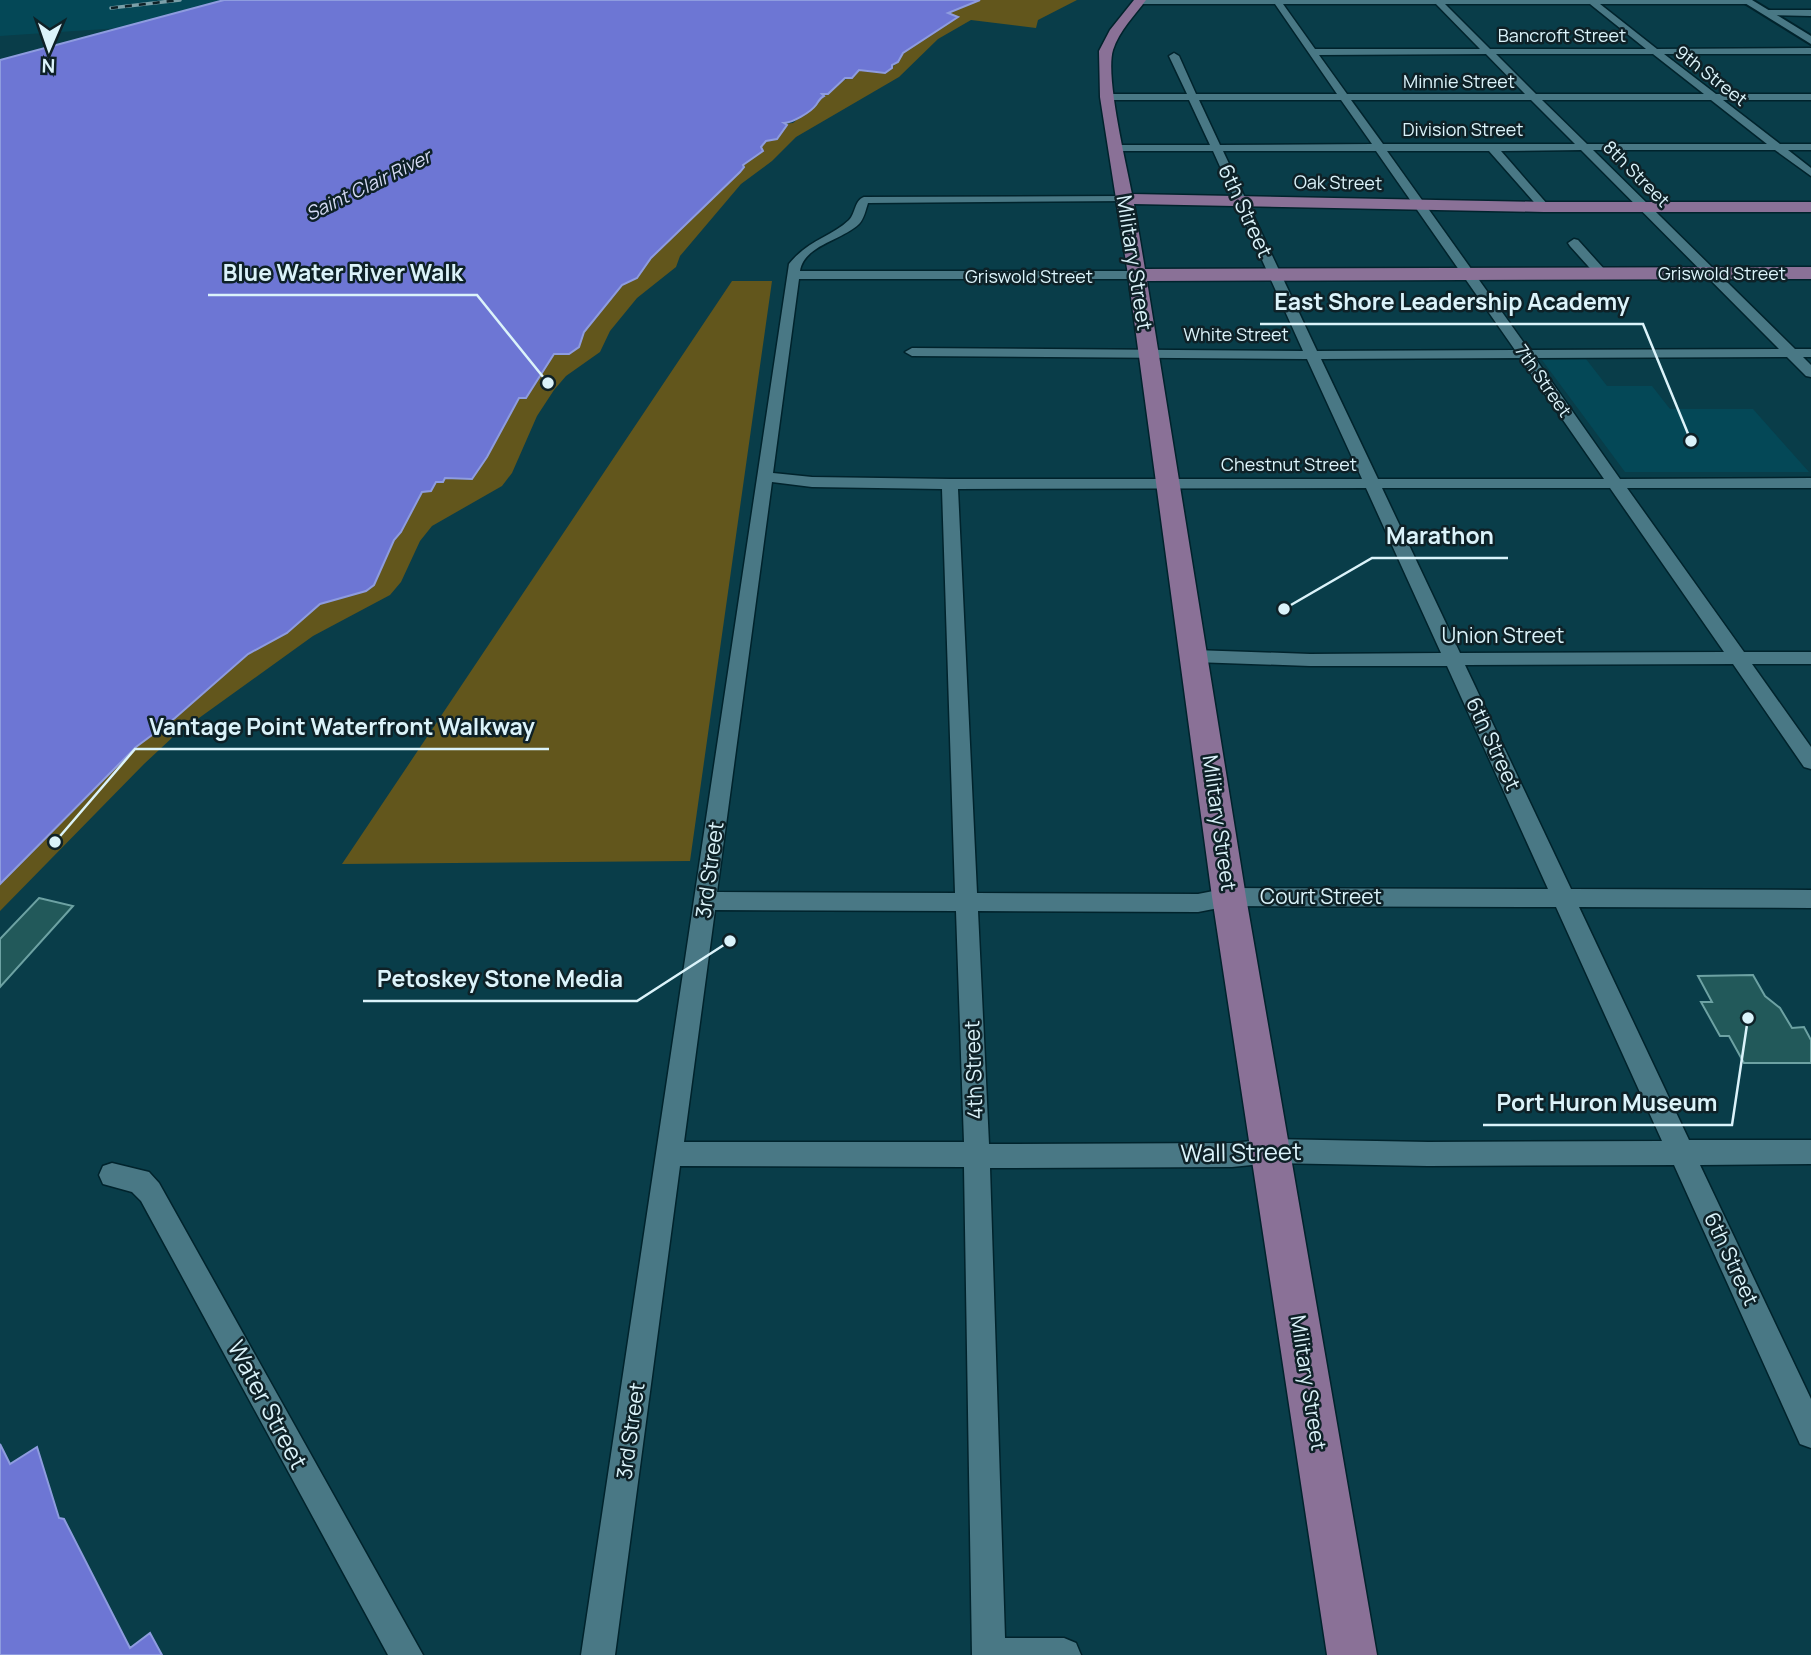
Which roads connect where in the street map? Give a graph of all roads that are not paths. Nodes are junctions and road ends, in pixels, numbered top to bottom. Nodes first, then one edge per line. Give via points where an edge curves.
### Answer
1 (1139, 1) edge
2 (1277, 1) edge
3 (1438, 1) edge
4 (1747, 1) edge
5 (1592, 3) junction
6 (1767, 13) junction
7 (1811, 13) edge
8 (1811, 41) edge
9 (1654, 51) junction
10 (1811, 51) edge
11 (1312, 52) junction
12 (1489, 52) junction
13 (1174, 56) dead end
14 (1107, 97) junction
15 (1714, 97) junction
16 (1811, 97) edge
17 (1193, 98) junction
18 (1345, 98) junction
19 (1534, 98) junction
20 (1811, 146) edge
21 (1492, 147) junction
22 (1584, 147) junction
23 (1778, 147) junction
24 (1115, 148) junction
25 (1216, 148) junction
26 (1379, 148) junction
27 (1811, 173) edge
28 (1124, 199) junction
29 (863, 200) joint
30 (1242, 203) junction
31 (1421, 206) junction
32 (1544, 207) junction
33 (1644, 207) junction
34 (1811, 207) edge
35 (1574, 243) dead end
36 (1811, 273) edge
37 (1275, 274) junction
38 (1468, 274) junction
39 (1601, 274) junction
40 (1711, 274) junction
41 (794, 275) junction
42 (1137, 275) junction
43 (912, 352) dead end
44 (1811, 353) edge
45 (1148, 354) junction
46 (1311, 354) junction
47 (1524, 354) junction
48 (1791, 354) junction
49 (1811, 373) edge
50 (767, 477) junction
51 (1811, 483) edge
52 (950, 484) junction
53 (1370, 484) junction
54 (1615, 484) junction
55 (1169, 485) junction
56 (1194, 656) junction
57 (1738, 658) junction
58 (1811, 658) edge
59 (1453, 659) junction
60 (1811, 762) edge
61 (1230, 897) junction
62 (1565, 900) junction
63 (1811, 900) edge
64 (705, 901) junction
65 (968, 903) junction
66 (1271, 1151) junction
67 (1681, 1152) junction
68 (1811, 1152) edge
69 (671, 1154) junction
70 (978, 1156) junction
71 (111, 1175) dead end
72 (1811, 1433) edge
73 (407, 1655) edge
74 (598, 1655) edge
75 (989, 1655) edge
76 (1064, 1655) edge
77 (1352, 1655) edge

1 - 2 street
1 - 14 main road, Military Street via 1106,51
2 - 3 street
2 - 11 street, 7th Street
3 - 5 street
3 - 12 street, 8th Street
4 - 5 street
4 - 6 street
5 - 9 street, 9th Street
6 - 7 street
6 - 8 street
9 - 10 street, Bancroft Street
9 - 12 street, Bancroft Street
9 - 15 street, 9th Street
11 - 12 street, Bancroft Street
11 - 18 street, 7th Street
12 - 19 street, 8th Street
13 - 17 street, 6th Street
14 - 17 street, Minnie Street
14 - 24 main road, Military Street
15 - 16 street, Minnie Street
15 - 19 street, Minnie Street
15 - 23 street, 9th Street
17 - 18 street, Minnie Street
17 - 25 street, 6th Street
18 - 19 street, Minnie Street
18 - 26 street, 7th Street
19 - 22 street, 8th Street
20 - 23 street, Division Street
21 - 22 street, Division Street
21 - 26 street, Division Street
21 - 32 street
22 - 23 street, Division Street
22 - 33 street, 8th Street
23 - 27 street, 9th Street
24 - 25 street, Division Street
24 - 28 main road, Military Street
25 - 26 street, Division Street
25 - 30 street, 6th Street
26 - 31 street, 7th Street
28 - 29 street, Oak Street
28 - 30 main road, Oak Street
28 - 42 main road, Military Street
29 - 41 street, 3rd Street via 855,221 800,256
30 - 31 main road, Oak Street
30 - 37 street, 6th Street
31 - 32 main road, Oak Street
31 - 38 street, 7th Street
32 - 33 main road, Oak Street
33 - 34 main road, Oak Street
33 - 40 street, 8th Street
35 - 39 street
36 - 40 main road, Griswold Street
37 - 38 main road, Griswold Street
37 - 42 main road, Griswold Street
37 - 46 street, 6th Street
38 - 39 main road, Griswold Street
38 - 47 street, 7th Street
39 - 40 main road, Griswold Street
40 - 48 street, 8th Street
41 - 42 street, Griswold Street
41 - 50 street, 3rd Street
42 - 45 main road, Military Street
43 - 45 street, White Street
44 - 48 street, White Street
45 - 46 street, White Street
45 - 55 main road, Military Street
46 - 47 street, White Street
46 - 53 street, 6th Street
47 - 48 street, White Street
47 - 54 street, 7th Street
48 - 49 street, 8th Street
50 - 52 street, Chestnut Street
50 - 64 street, 3rd Street
51 - 54 street, Chestnut Street
52 - 55 street, Chestnut Street
52 - 65 street, 4th Street
53 - 54 street, Chestnut Street
53 - 55 street, Chestnut Street
53 - 59 street, 6th Street
54 - 57 street, 7th Street
55 - 56 main road, Military Street
56 - 59 street, Union Street
56 - 61 main road, Military Street
57 - 58 street, Union Street
57 - 59 street, Union Street
57 - 60 street, 7th Street
59 - 62 street, 6th Street
61 - 62 street, Court Street
61 - 65 street, Court Street via 1198,903
61 - 66 main road, Military Street
62 - 63 street, Court Street
62 - 67 street, 6th Street
64 - 65 street, Court Street
64 - 69 street, 3rd Street
65 - 70 street, 4th Street
66 - 67 street, Wall Street
66 - 70 street, Wall Street
66 - 77 main road, Military Street
67 - 68 street, Wall Street
67 - 72 street, 6th Street
69 - 70 street, Wall Street
69 - 74 street, 3rd Street
70 - 75 street, 4th Street
71 - 73 street, Water Street via 139,1181 150,1192
75 - 76 street

